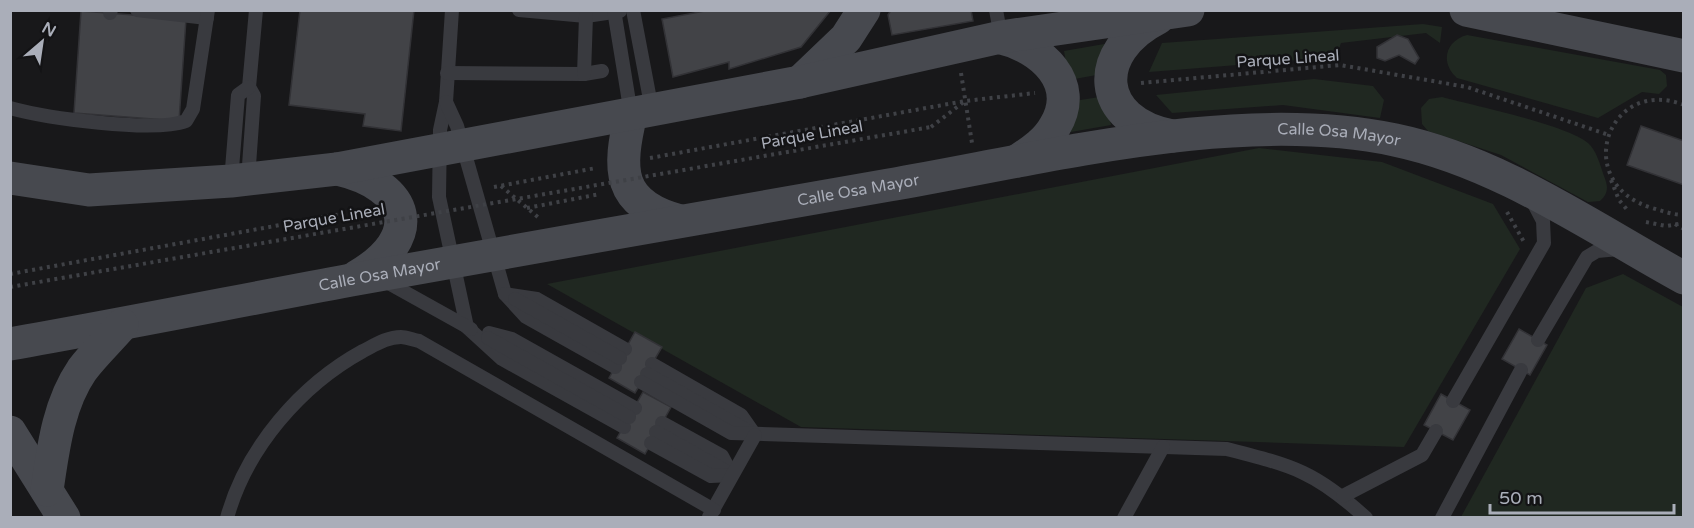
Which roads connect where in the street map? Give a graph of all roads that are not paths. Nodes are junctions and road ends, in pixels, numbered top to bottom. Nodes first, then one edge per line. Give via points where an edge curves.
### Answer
1 (137, 10) edge
2 (256, 10) edge
3 (452, 10) edge
4 (519, 10) edge
5 (633, 10) edge
6 (864, 10) edge
7 (1466, 10) edge
8 (616, 11) edge
9 (1178, 12) edge
10 (208, 14) edge
11 (586, 16) junction
12 (998, 24) edge
13 (1683, 56) edge
14 (602, 71) dead end
15 (447, 73) junction
16 (584, 74) junction
17 (800, 82) junction
18 (446, 102) junction
19 (10, 108) edge
20 (642, 112) junction
21 (1173, 137) junction
22 (451, 149) junction
23 (1017, 161) junction
24 (337, 169) junction
25 (10, 178) edge
26 (239, 180) junction
27 (1527, 190) junction
28 (680, 221) junction
29 (1634, 233) junction
30 (495, 255) junction
31 (453, 263) junction
32 (363, 278) junction
33 (1683, 278) edge
34 (505, 294) junction
35 (122, 325) junction
36 (467, 327) junction
37 (1538, 340) dead end
38 (10, 344) edge
39 (1521, 370) dead end
40 (1453, 401) dead end
41 (629, 417) dead end
42 (1436, 431) dead end
43 (10, 432) edge
44 (755, 435) junction
45 (1163, 447) junction
46 (732, 475) junction
47 (47, 490) junction
48 (1343, 496) junction
49 (711, 514) edge
50 (64, 518) edge
51 (227, 518) edge
52 (1124, 518) edge
53 (1366, 518) edge
54 (1442, 518) edge

1 - 10 lane
2 - 26 lane via 249,87 254,96
3 - 15 lane
4 - 11 lane
5 - 20 lane
6 - 17 street via 846,38
7 - 13 street
8 - 11 lane
8 - 20 lane
9 - 12 street
9 - 21 street via 1131,34 1112,66 1116,101 1129,119 1147,130
10 - 19 lane via 193,109 186,122 173,126
11 - 16 lane
12 - 17 street via 957,47
12 - 23 street via 1048,61 1062,90 1062,107 1055,128 1045,141
14 - 16 lane
15 - 16 lane
15 - 18 lane
17 - 20 street
18 - 22 lane via 457,126
18 - 22 lane via 440,130
20 - 22 street
20 - 28 street via 622,151 627,183 648,208
21 - 23 street, Calle Osa Mayor
21 - 27 street, Calle Osa Mayor via 1253,130 1326,131 1396,140 1453,156
22 - 24 street
22 - 30 lane
22 - 31 lane via 439,197
23 - 28 street, Calle Osa Mayor
24 - 26 street
24 - 32 street via 362,176 388,191 400,216 398,238 392,249
25 - 26 street via 89,190
27 - 29 street, Calle Osa Mayor
27 - 40 lane via 1543,221 1544,243
28 - 30 street, Calle Osa Mayor
29 - 33 street, Calle Osa Mayor
29 - 37 lane via 1587,257
30 - 31 street, Calle Osa Mayor
30 - 34 lane
31 - 32 street, Calle Osa Mayor
31 - 36 lane
32 - 35 street, Calle Osa Mayor
32 - 36 lane
34 - 34 lane via 537,299 620,358 526,317
35 - 38 street, Calle Osa Mayor
35 - 47 street via 82,371 65,408 55,438
36 - 41 lane
39 - 54 lane
42 - 48 lane via 1422,455
43 - 47 street
44 - 44 lane via 741,415 647,373 731,433
44 - 45 lane
44 - 46 lane
45 - 48 lane via 1227,449 1292,466
45 - 52 lane
46 - 46 lane via 711,476 656,433 722,456
46 - 49 lane
47 - 50 street
48 - 53 lane
49 - 51 lane via 419,341 401,337 384,340 344,362 308,390 276,424 251,462

